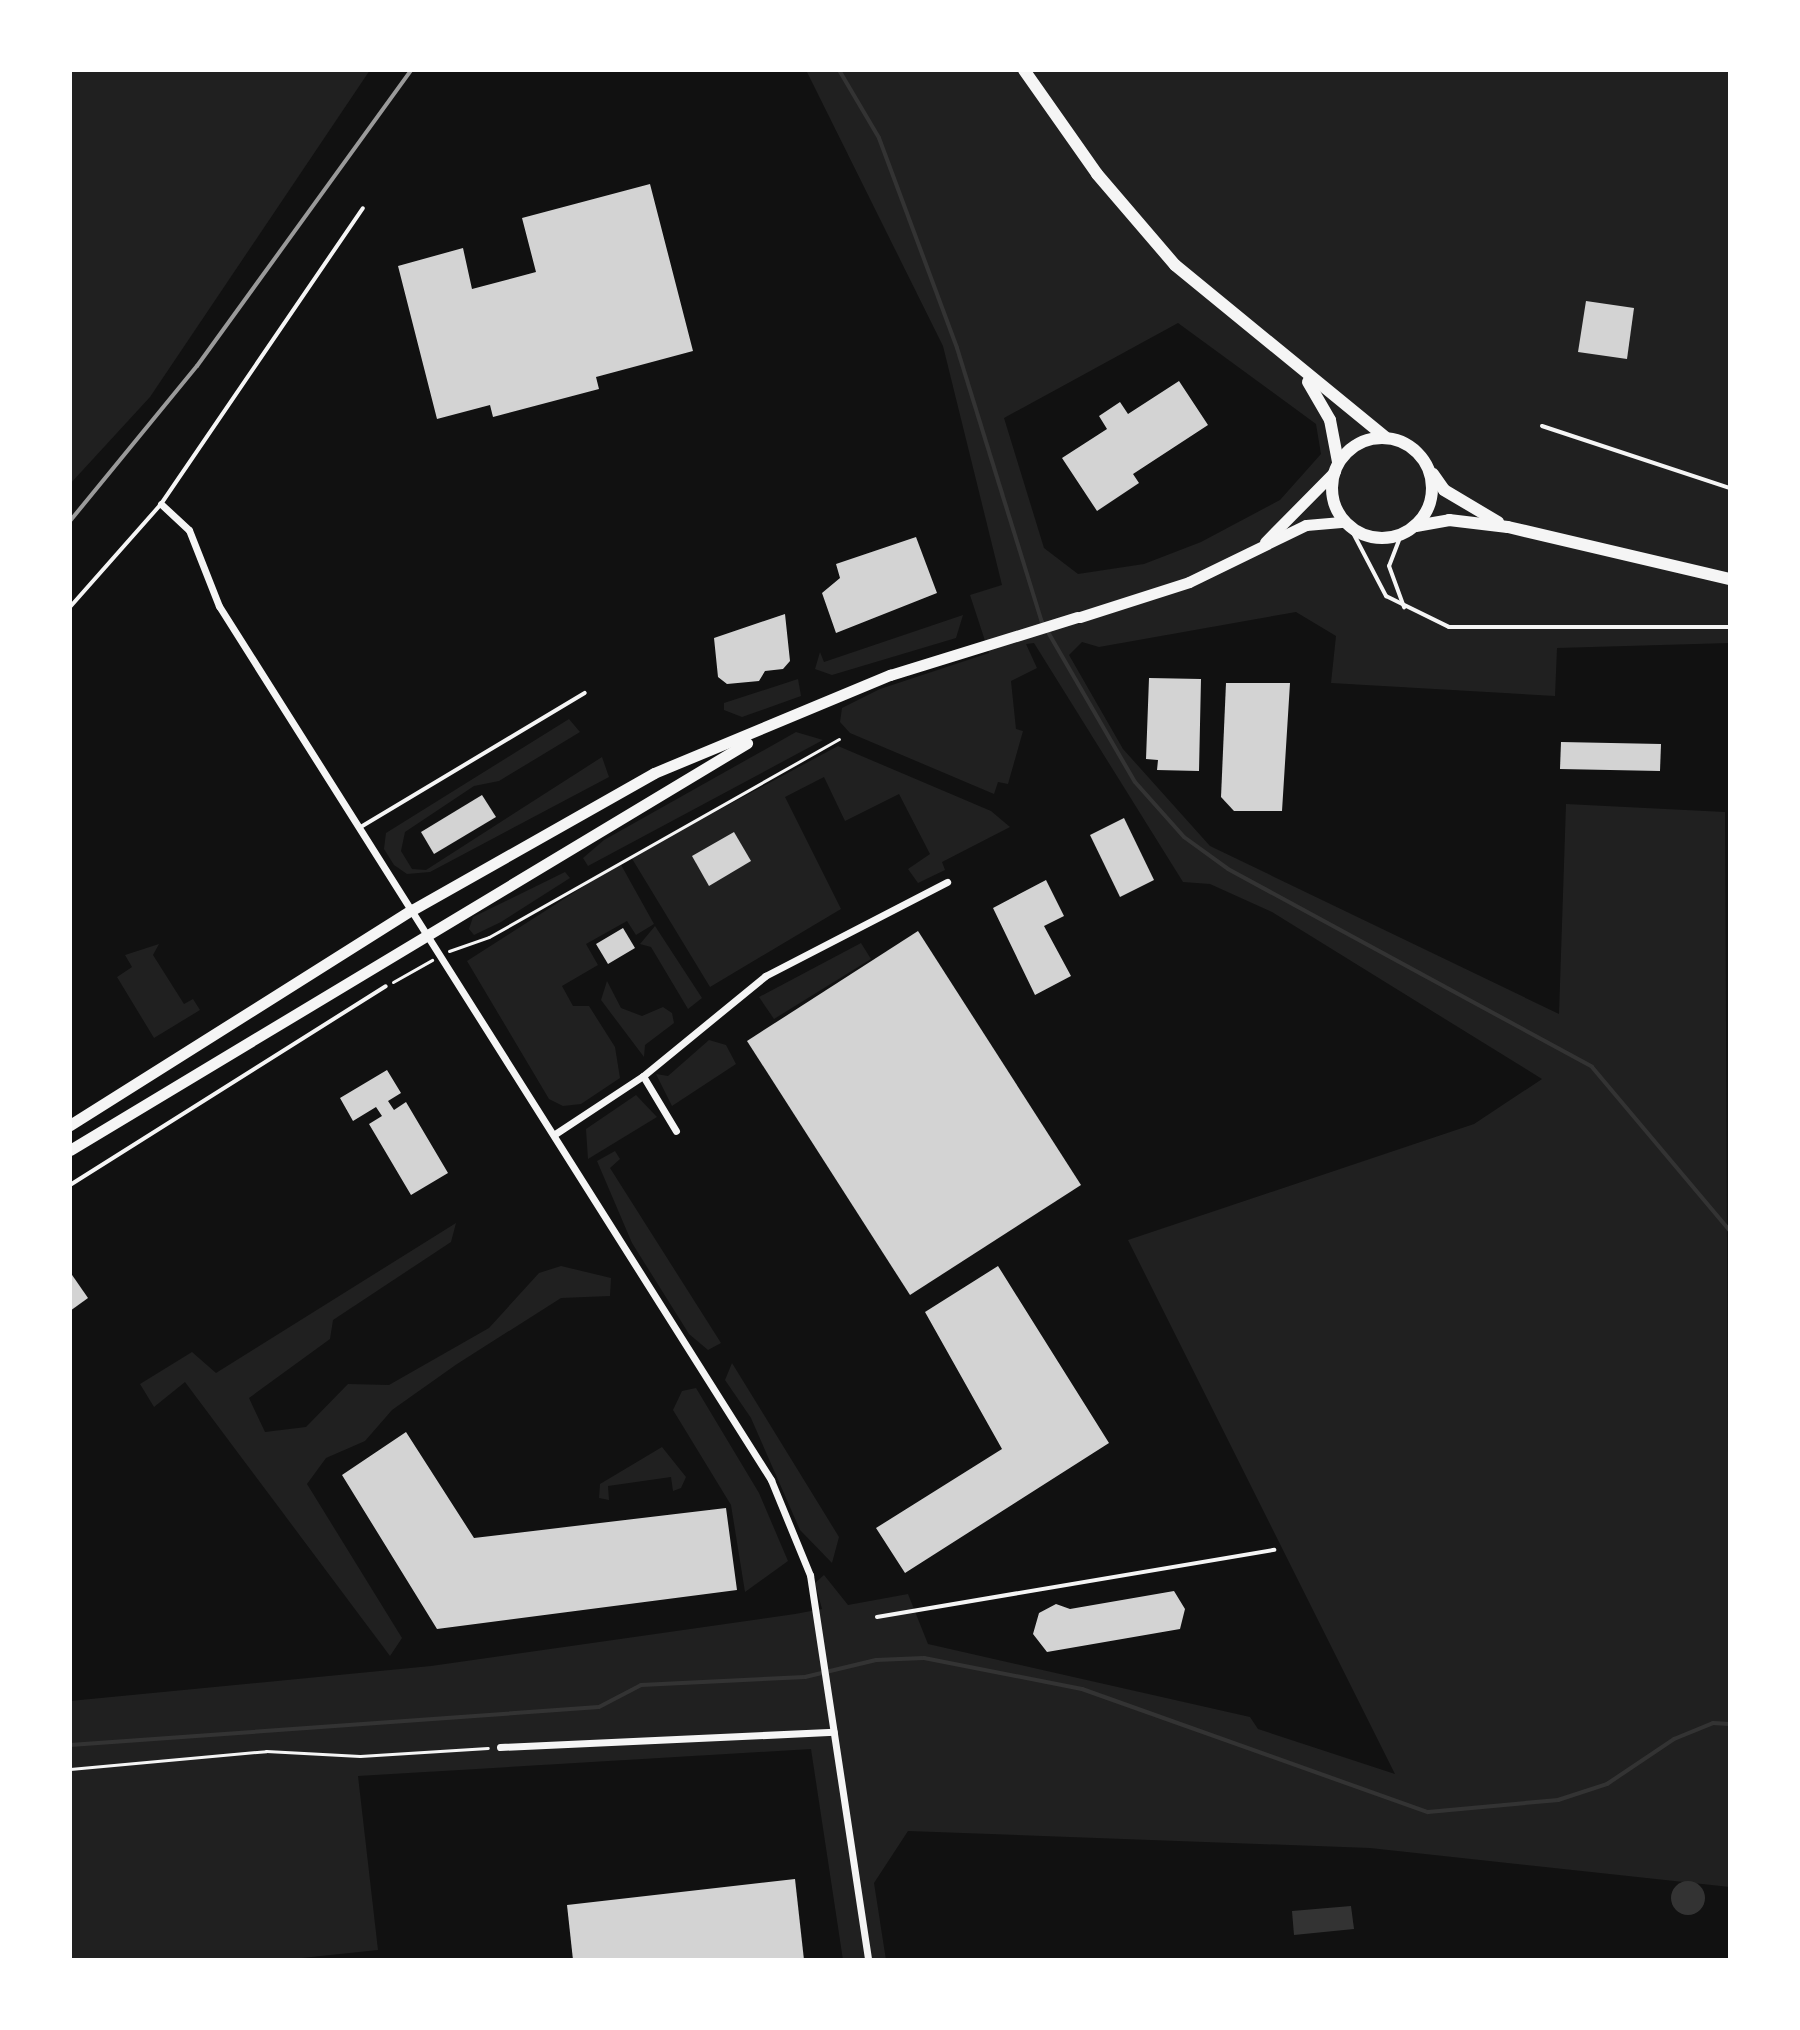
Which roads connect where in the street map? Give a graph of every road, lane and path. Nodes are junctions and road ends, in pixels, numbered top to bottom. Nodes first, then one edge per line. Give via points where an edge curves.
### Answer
1 (1024, 70) edge
2 (363, 208) dead end
3 (1304, 376) junction
4 (1542, 426) dead end
5 (1385, 437) junction
6 (1336, 466) junction
7 (1429, 470) junction
8 (1730, 488) edge
9 (161, 504) junction
10 (1347, 525) junction
11 (1416, 526) junction
12 (1508, 527) junction
13 (1401, 535) junction
14 (1255, 552) junction
15 (1730, 579) edge
16 (70, 607) edge
17 (1405, 609) junction
18 (1730, 627) edge
19 (585, 693) dead end
20 (761, 734) junction
21 (839, 739) dead end
22 (359, 828) junction
23 (947, 882) dead end
24 (412, 910) junction
25 (425, 932) junction
26 (466, 945) dead end
27 (417, 969) dead end
28 (386, 986) joint
29 (643, 1076) junction
30 (70, 1125) edge
31 (676, 1131) dead end
32 (555, 1134) junction
33 (70, 1150) edge
34 (70, 1185) edge
35 (1274, 1550) dead end
36 (877, 1617) dead end
37 (834, 1732) junction
38 (500, 1747) joint
39 (70, 1769) edge
40 (868, 1960) edge

1 - 3 main road via 1157,245
2 - 9 lane
3 - 5 main road
3 - 6 main road via 1330,420
4 - 8 lane
5 - 6 main road via 1356,444
5 - 7 main road via 1414,450
6 - 10 main road via 1333,503
6 - 14 main road
7 - 11 main road via 1432,494
7 - 12 main road via 1444,490
9 - 16 lane
9 - 22 street via 189,530 219,606
10 - 13 main road via 1374,538
10 - 14 main road via 1306,525
10 - 17 lane via 1369,576
11 - 12 main road via 1449,520
11 - 13 main road
12 - 15 main road
13 - 17 lane via 1389,566
14 - 20 main road via 1155,595 890,675
17 - 18 lane via 1449,627
19 - 22 lane
20 - 24 main road via 654,773
20 - 25 main road
21 - 26 path
22 - 24 street
23 - 29 street via 765,976
24 - 25 street
24 - 30 main road
25 - 32 street
25 - 33 main road
27 - 28 path
28 - 34 lane
29 - 31 street
29 - 32 street
32 - 37 street via 771,1480 810,1575
35 - 36 lane
37 - 38 street
37 - 40 street
38 - 39 path via 360,1756 266,1751

